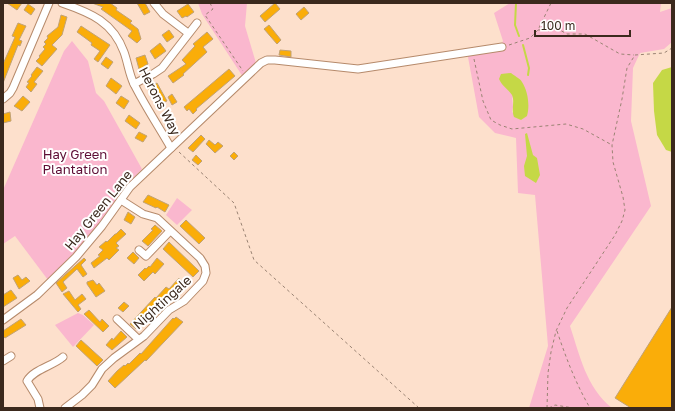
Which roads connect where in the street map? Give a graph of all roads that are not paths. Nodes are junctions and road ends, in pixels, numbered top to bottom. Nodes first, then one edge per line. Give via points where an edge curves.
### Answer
1 (49, 3) edge
2 (62, 3) edge
3 (154, 3) edge
4 (198, 23) dead end
5 (188, 33) junction
6 (502, 47) road end
7 (134, 84) junction
8 (3, 99) edge
9 (172, 147) junction
10 (121, 200) junction
11 (170, 231) junction
12 (139, 250) dead end
13 (117, 319) dead end
14 (3, 320) edge
15 (138, 339) junction
16 (12, 356) dead end
17 (63, 357) dead end
18 (3, 361) edge
19 (40, 408) edge
20 (65, 408) edge

1 - 8 street via 13,88
2 - 7 street, Herons Way via 86,12 106,24 124,50
3 - 5 street via 163,14
4 - 5 street
5 - 7 street via 162,68
6 - 9 street, Hay Green Lane via 358,69 266,60
7 - 9 street, Herons Way
9 - 10 street, Hay Green Lane via 130,187
10 - 11 street, Nightingale via 143,214 156,218
10 - 14 street, Hay Green Lane via 76,257 37,295
11 - 12 street via 146,256
11 - 15 street, Nightingale via 200,258 206,273 203,281 184,301 169,310
13 - 15 street
15 - 20 street, Nightingale via 102,369 82,395
16 - 18 street
17 - 19 street via 30,376 27,381 38,399

